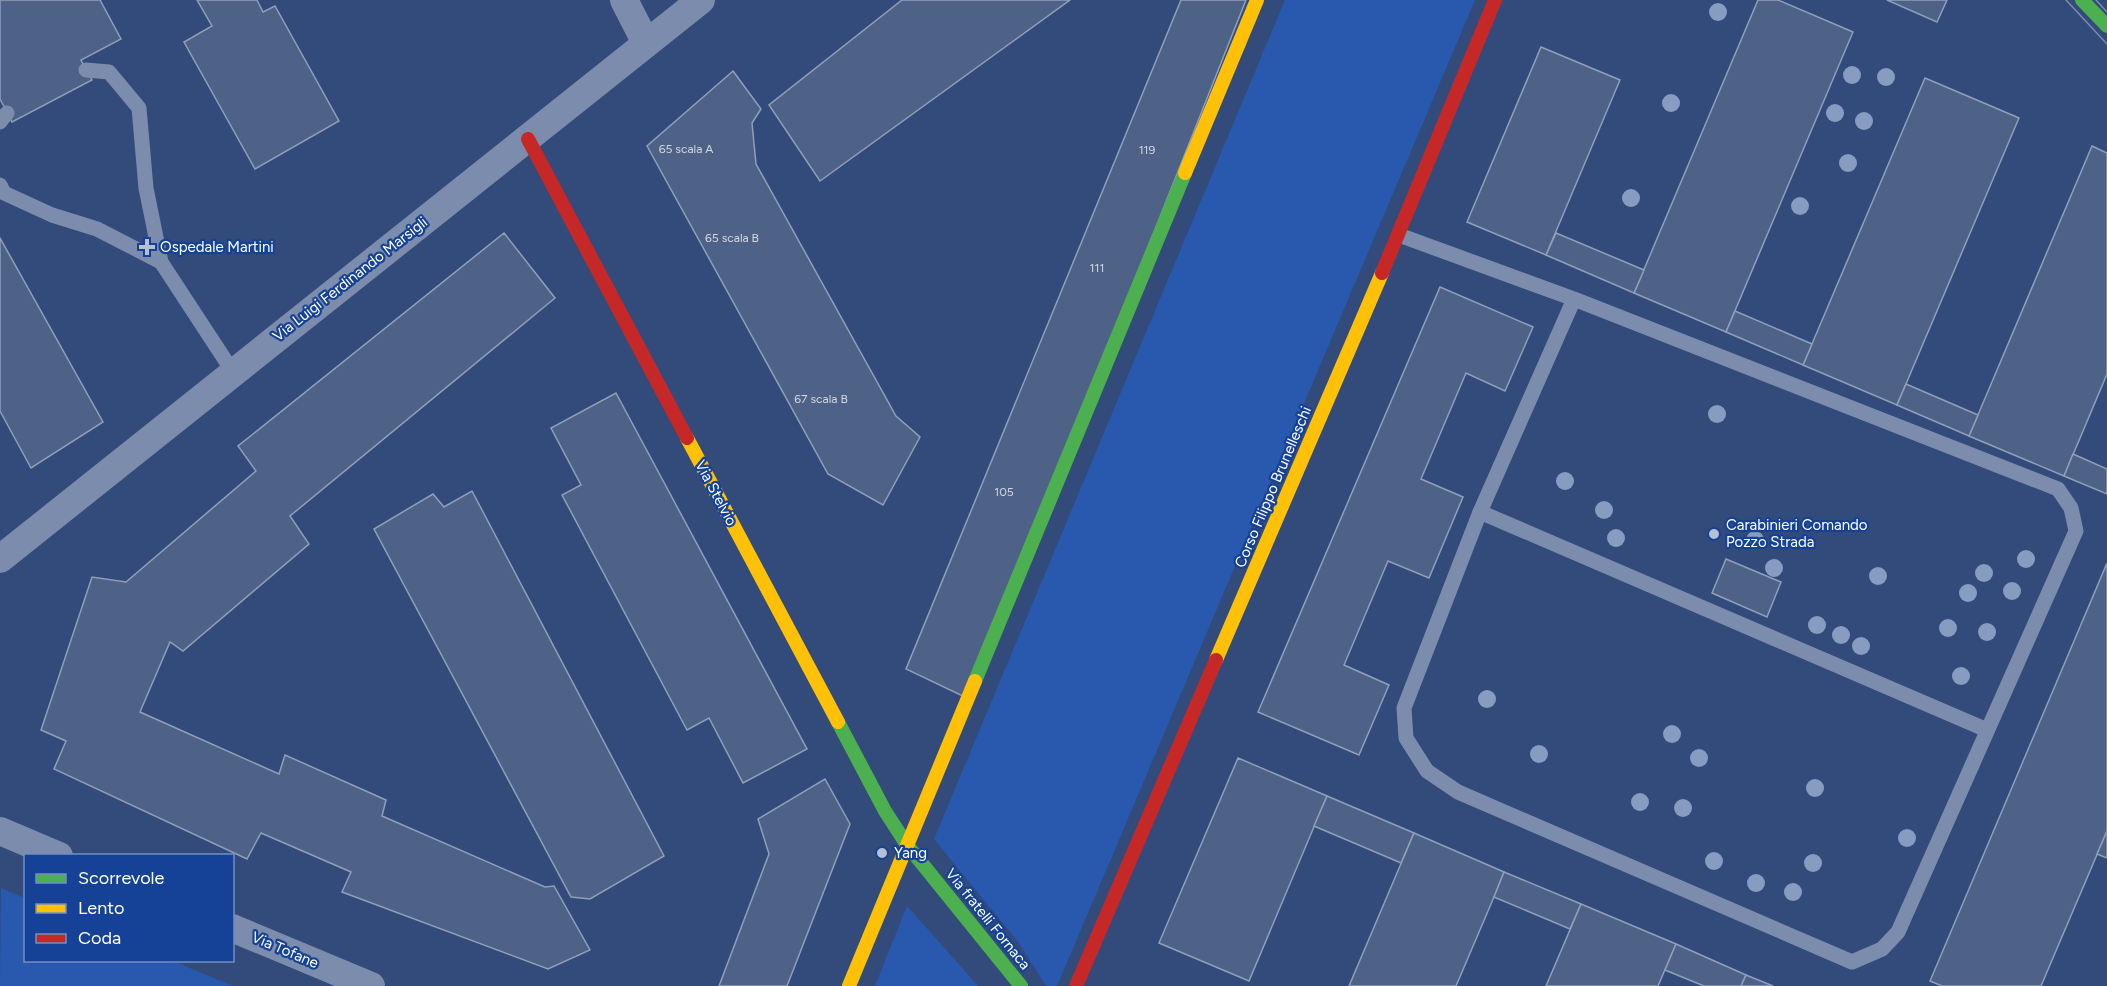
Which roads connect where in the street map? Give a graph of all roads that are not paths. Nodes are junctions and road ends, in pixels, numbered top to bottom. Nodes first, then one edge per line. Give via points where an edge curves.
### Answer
1 (624, 0) edge
2 (701, 0) edge
3 (1257, 0) edge
4 (1495, 0) edge
5 (2082, 0) edge
6 (2107, 26) edge
7 (646, 43) junction
8 (86, 70) dead end
9 (528, 138) junction
10 (0, 185) edge
11 (1399, 235) junction
12 (161, 262) junction
13 (1574, 299) junction
14 (233, 372) junction
15 (1480, 512) junction
16 (2, 562) edge
17 (1988, 730) junction
18 (0, 831) edge
19 (907, 845) junction
20 (57, 854) edge
21 (234, 929) edge
22 (371, 986) edge
23 (849, 986) edge
24 (1022, 986) edge
25 (1077, 986) edge

1 - 7 street
2 - 7 street, Via Luigi Ferdinando Marsigli
3 - 19 street
4 - 11 street, Corso Filippo Brunelleschi
5 - 6 street
7 - 9 street, Via Luigi Ferdinando Marsigli
8 - 12 lane via 109,72 139,108 146,188
9 - 14 street, Via Luigi Ferdinando Marsigli
9 - 19 street, Via Stelvio via 885,811
10 - 12 lane via 4,193 52,215 97,229
11 - 13 lane
11 - 25 street, Corso Filippo Brunelleschi
12 - 14 lane
13 - 15 lane
13 - 17 lane via 2058,489 2071,508 2076,531
14 - 16 street, Via Luigi Ferdinando Marsigli
15 - 17 lane
15 - 17 lane via 1404,708 1406,738 1427,771 1458,792 1852,962 1882,949 1899,932
18 - 20 street
19 - 23 street
19 - 24 street, Via fratelli Fornaca
21 - 22 street, Via Tofane

